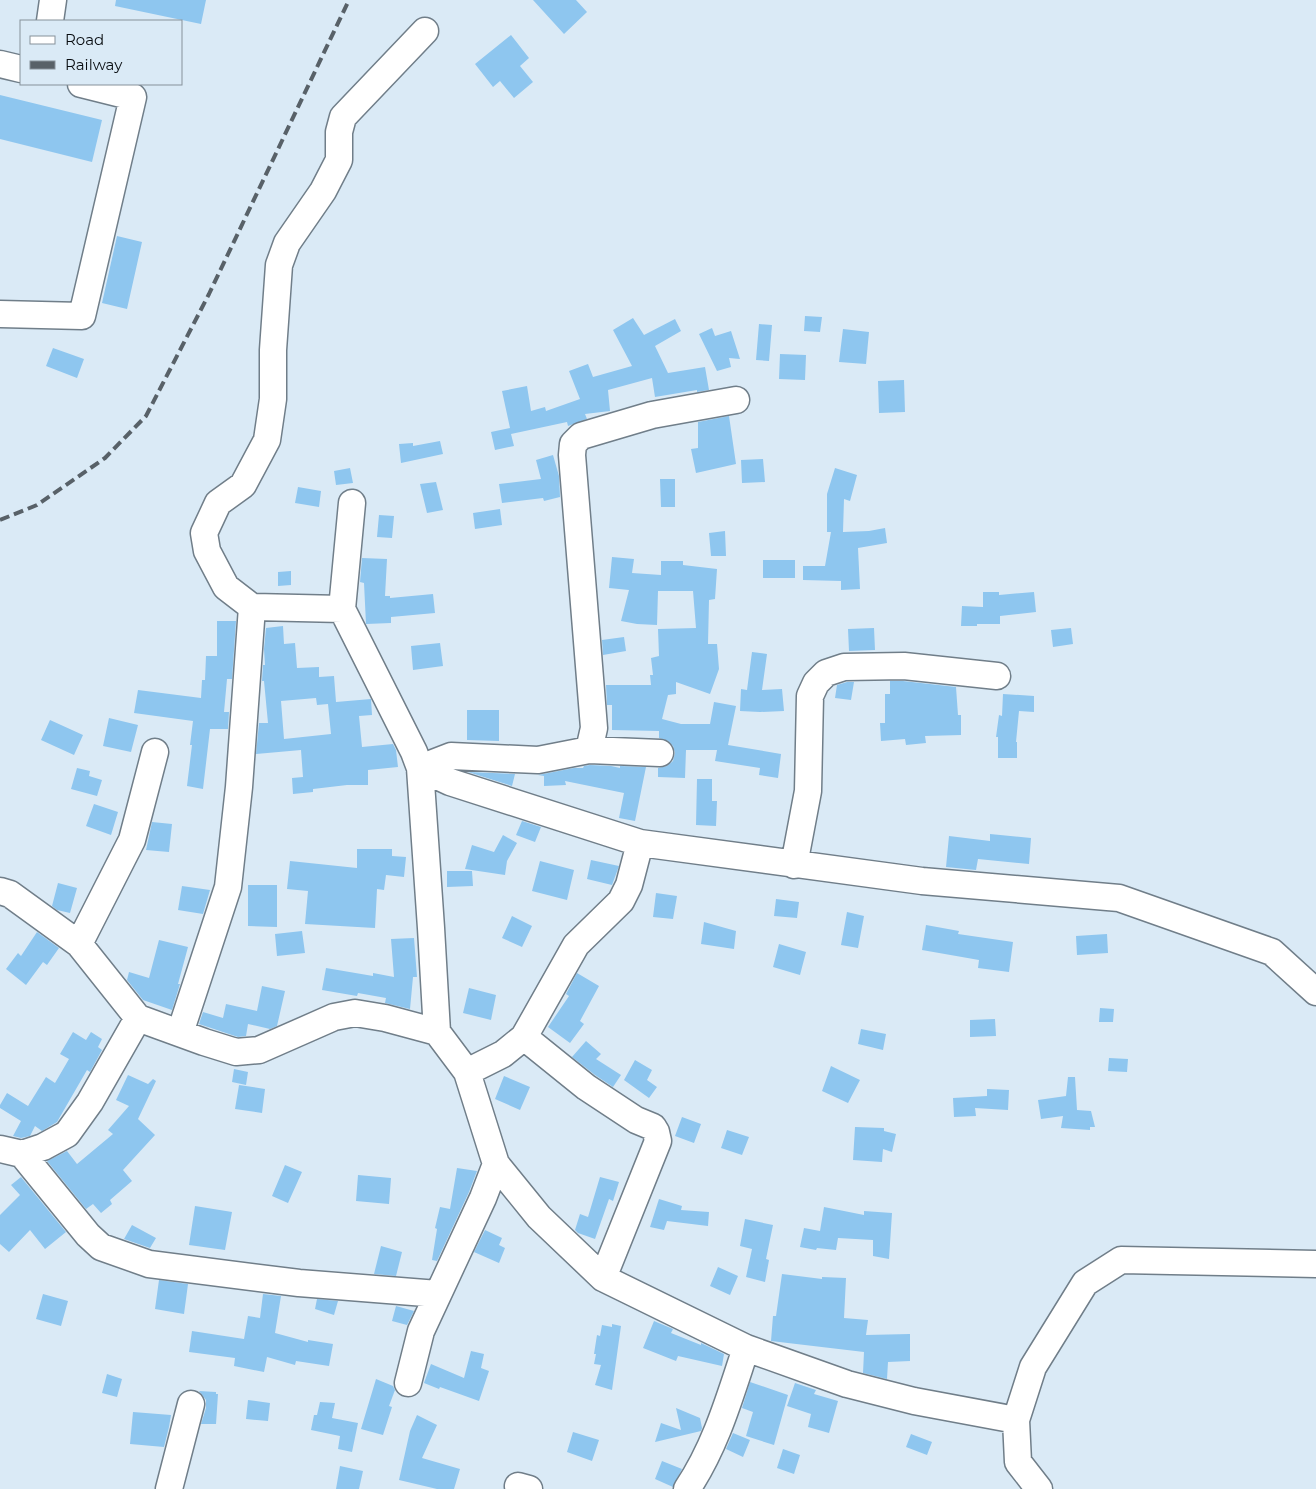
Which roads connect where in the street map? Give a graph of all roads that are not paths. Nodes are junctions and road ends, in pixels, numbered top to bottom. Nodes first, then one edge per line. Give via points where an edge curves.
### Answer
1 (53, 0) edge
2 (50, 20) edge
3 (425, 31) dead end
4 (0, 64) edge
5 (20, 69) edge
6 (85, 85) edge
7 (0, 314) edge
8 (736, 400) dead end
9 (352, 503) dead end
10 (252, 607) junction
11 (342, 609) junction
12 (997, 676) dead end
13 (589, 750) junction
14 (154, 752) dead end
15 (660, 753) dead end
16 (420, 768) junction
17 (640, 842) junction
18 (794, 865) junction
19 (0, 891) edge
20 (79, 944) junction
21 (1316, 992) edge
22 (138, 1018) junction
23 (436, 1032) junction
24 (180, 1033) junction
25 (524, 1037) junction
26 (467, 1072) junction
27 (11, 1151) edge
28 (496, 1164) junction
29 (1316, 1264) edge
30 (603, 1278) junction
31 (438, 1294) junction
32 (746, 1348) junction
33 (408, 1383) dead end
34 (191, 1404) dead end
35 (1016, 1420) junction
36 (169, 1489) edge
37 (688, 1489) edge
38 (1039, 1489) edge

1 - 2 street
3 - 10 street via 343,117 339,132 339,160 323,191 287,243 279,265 273,350 274,399 267,440 243,484 218,503 204,533 207,551 226,587
4 - 5 street
6 - 7 street via 133,97 82,316
8 - 13 street via 652,415 581,436 573,444 594,728
9 - 11 street
10 - 11 street
10 - 24 street via 228,887
11 - 16 street
12 - 18 street via 904,666 844,667 826,673 810,696 808,791
13 - 15 street
13 - 16 street via 538,760 451,756
14 - 20 street via 132,840
16 - 17 street via 450,782
16 - 23 street
17 - 18 street
17 - 25 street via 629,885 621,901 576,945
18 - 21 street via 922,881 1119,898 1272,952
19 - 20 street via 10,894
20 - 22 street
22 - 24 street
22 - 27 street via 90,1102 67,1134 43,1148
23 - 24 street via 355,1013 334,1017 259,1050 236,1052
23 - 26 street
25 - 26 street via 503,1054
25 - 30 street via 586,1087 636,1120 653,1127 656,1132 658,1141
26 - 28 street
27 - 31 street via 101,1247 149,1264 299,1283
28 - 30 street via 538,1217
28 - 31 street
29 - 35 street via 1121,1260 1085,1283 1033,1367
30 - 32 street
31 - 33 street via 421,1331
32 - 35 street via 847,1384 914,1401
32 - 37 street via 722,1420
34 - 36 street
35 - 38 street via 1018,1462

